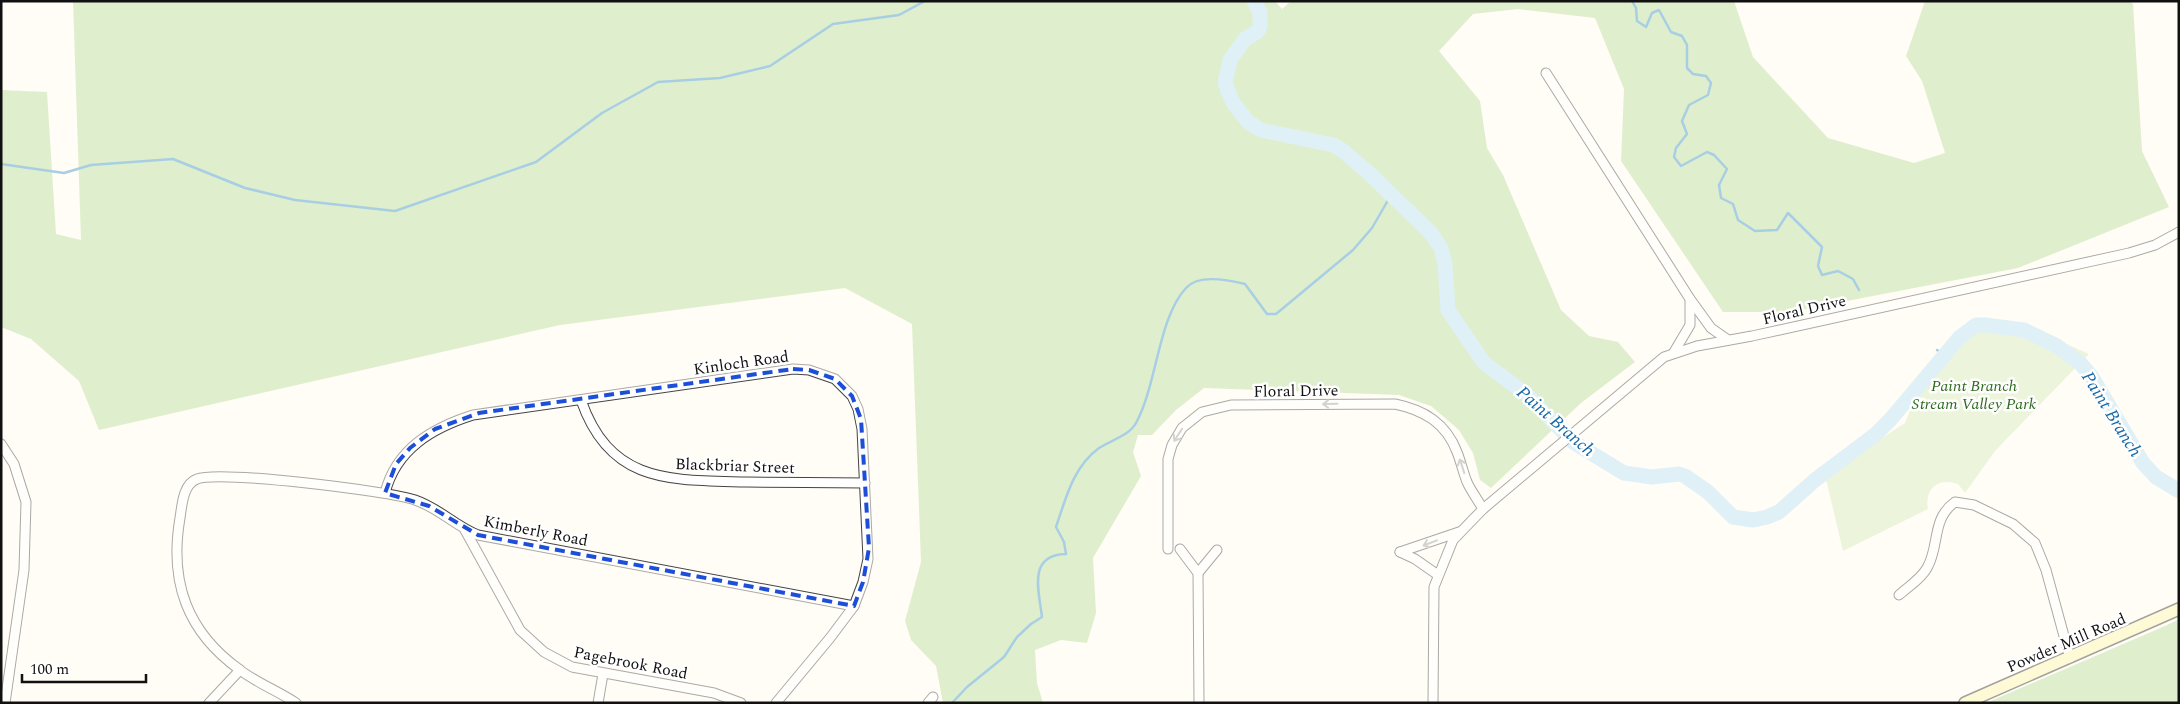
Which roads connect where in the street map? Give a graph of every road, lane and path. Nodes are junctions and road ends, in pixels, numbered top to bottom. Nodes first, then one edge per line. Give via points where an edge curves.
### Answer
1 (1546, 73) dead end
2 (2179, 232) edge
3 (1690, 299) junction
4 (1728, 340) junction
5 (1674, 352) junction
6 (581, 400) junction
7 (1, 444) edge
8 (864, 483) junction
9 (385, 493) junction
10 (1483, 509) junction
11 (465, 530) junction
12 (1459, 532) junction
13 (1168, 549) dead end
14 (1180, 549) dead end
15 (1217, 550) dead end
16 (1198, 573) junction
17 (1438, 575) junction
18 (1899, 595) dead end
19 (854, 606) junction
20 (2179, 609) edge
21 (2070, 658) junction
22 (240, 670) junction
23 (603, 674) junction
24 (5, 703) edge
25 (209, 703) edge
26 (296, 703) edge
27 (598, 703) edge
28 (741, 703) edge
29 (776, 703) edge
30 (1199, 703) edge
31 (1432, 703) edge
32 (1965, 703) edge

1 - 3 street
2 - 4 street, Floral Drive via 2129,254
3 - 4 street via 1711,328
3 - 5 street via 1690,325
4 - 5 street, Floral Drive
5 - 10 street, Floral Drive via 1637,377
6 - 8 street, Blackbriar Street via 594,432 608,449 631,466 662,477 692,481
6 - 8 street, Kinloch Road via 793,369 810,370 844,387 858,410
6 - 9 street, Kinloch Road via 473,414 434,429 402,456
7 - 24 street via 14,464 26,502 24,570
8 - 19 street, Kinloch Road via 868,559
9 - 11 street, Kimberly Road via 429,506
9 - 22 street, Kimberly Road via 213,476 190,483 183,502 177,540 181,594 197,627
10 - 12 street, Floral Drive
10 -> 13 street, Floral Drive via 1467,483 1446,432 1436,420 1420,411 1395,404 1231,405 1202,412 1182,428 1172,445 1168,459
11 - 19 street, Kimberly Road
11 - 23 street, Pagebrook Road via 510,616 530,642 557,661
12 - 17 street, Floral Drive
12 -> 17 street via 1400,552
14 - 16 street
15 - 16 street
16 - 30 street
17 - 31 street, Floral Drive via 1434,587
18 - 21 street via 1928,568 1942,514 1955,502 1974,505 2013,524 2035,543 2046,570
19 - 29 street, Kinloch Road
20 - 21 main road, Powder Mill Road
21 - 32 main road, Powder Mill Road
22 - 25 street
22 - 26 street
23 - 27 street
23 - 28 street, Pagebrook Road via 714,693

